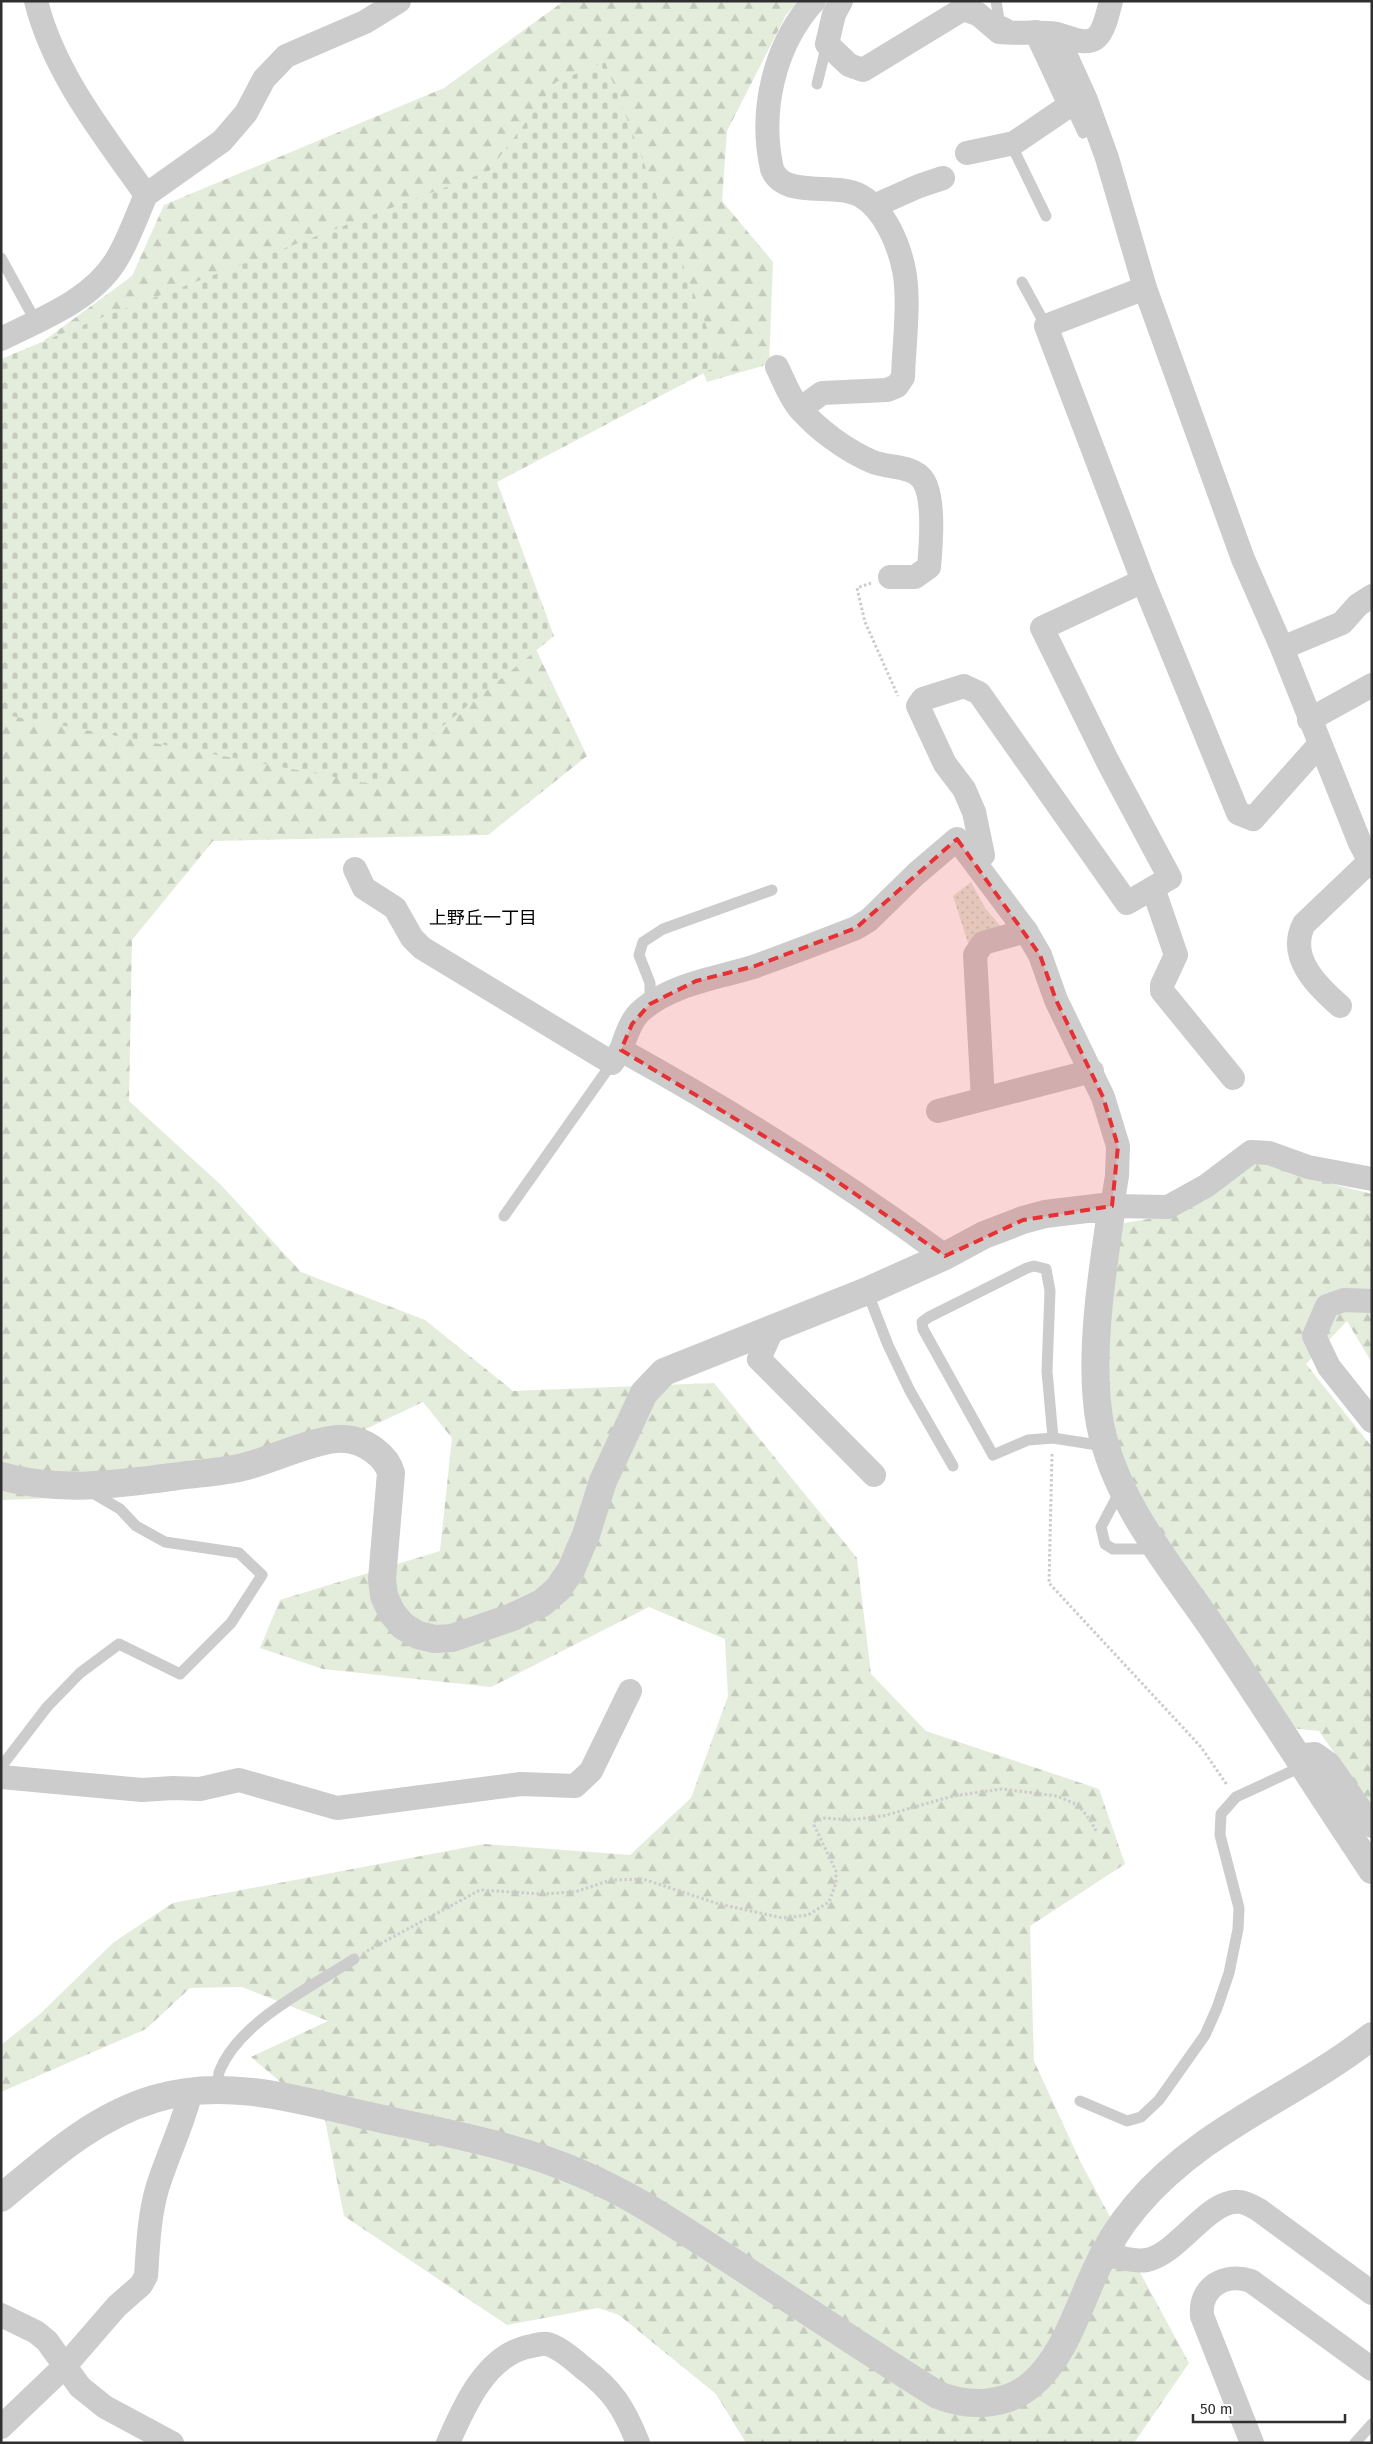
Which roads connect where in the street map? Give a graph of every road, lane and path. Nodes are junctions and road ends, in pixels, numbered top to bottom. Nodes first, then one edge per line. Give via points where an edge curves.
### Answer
1 (36, 1) edge
2 (399, 1) edge
3 (814, 1) edge
4 (841, 1) edge
5 (996, 1) edge
6 (1111, 1) edge
7 (1038, 33) junction
8 (827, 44) junction
9 (817, 84) dead end
10 (1070, 105) junction
11 (1083, 133) dead end
12 (1011, 144) junction
13 (967, 153) dead end
14 (944, 178) dead end
15 (146, 195) junction
16 (874, 206) junction
17 (1046, 216) dead end
18 (1, 258) edge
19 (1022, 282) dead end
20 (1145, 288) junction
21 (36, 322) junction
22 (1046, 326) junction
23 (1, 340) edge
24 (777, 367) dead end
25 (800, 408) junction
26 (890, 577) dead end
27 (1143, 581) junction
28 (1372, 596) edge
29 (1282, 648) junction
30 (1372, 684) edge
31 (1309, 720) junction
32 (1319, 745) junction
33 (975, 862) junction
34 (1371, 864) edge
35 (355, 869) dead end
36 (1153, 888) junction
37 (772, 890) dead end
38 (1026, 931) junction
39 (650, 1004) junction
40 (1340, 1006) dead end
41 (617, 1056) junction
42 (1092, 1071) junction
43 (1233, 1078) dead end
44 (983, 1099) junction
45 (938, 1111) dead end
46 (1372, 1179) edge
47 (1112, 1206) junction
48 (504, 1216) dead end
49 (945, 1256) junction
50 (867, 1291) junction
51 (1372, 1301) edge
52 (772, 1330) junction
53 (1372, 1421) edge
54 (1052, 1438) junction
55 (1106, 1446) junction
56 (953, 1466) dead end
57 (874, 1475) dead end
58 (1, 1476) edge
59 (81, 1486) junction
60 (1123, 1486) junction
61 (1156, 1549) junction
62 (630, 1691) dead end
63 (1300, 1761) junction
64 (1, 1767) edge
65 (1, 1777) edge
66 (1236, 1797) junction
67 (1372, 1826) edge
68 (1096, 1831) dead end
69 (1372, 1870) edge
70 (354, 1958) joint
71 (1372, 2036) edge
72 (219, 2089) junction
73 (191, 2091) junction
74 (1080, 2101) dead end
75 (1, 2198) edge
76 (1104, 2254) junction
77 (1372, 2293) edge
78 (1, 2315) edge
79 (65, 2366) junction
80 (1372, 2369) edge
81 (1372, 2424) edge
82 (1, 2427) edge
83 (172, 2443) edge
84 (448, 2443) edge
85 (638, 2443) edge
86 (1252, 2443) edge
87 (1355, 2443) edge

1 - 15 street via 52,50 80,98
2 - 15 street via 365,22 286,56 264,79 246,113 222,141
3 - 16 street via 791,36 770,88 768,123 772,169 787,186 848,191
4 - 8 street via 834,14
5 - 7 lane via 999,20
6 - 7 street via 1101,33 1088,42
7 - 8 street via 998,32 978,14 963,10 863,70 849,65
7 - 10 street
7 - 20 street via 1086,100 1107,158
8 - 9 lane
10 - 11 lane
10 - 12 street
12 - 13 street
12 - 17 lane
14 - 16 street
15 - 21 street via 116,261 105,275 76,300
16 - 25 street via 886,221 905,273 902,381 887,390 822,393
18 - 21 lane
19 - 22 lane
20 - 22 street
20 - 29 street via 1243,559
21 - 23 street
22 - 27 street
24 - 25 street
25 - 26 street via 835,440 872,462 918,473 923,480 932,528 929,567 915,577
27 - 32 street via 1238,814 1253,819
27 - 36 street via 1042,628 1170,878
28 - 29 street via 1358,604 1342,623
29 - 31 street
30 - 31 street
31 - 32 street
32 - 34 street
33 - 36 street via 983,855 974,812 964,789 945,764 918,706 923,698 964,686 979,693 1127,903
33 - 38 street
33 - 39 street via 957,839 869,920 856,928 755,966 696,981
34 - 40 street via 1304,924 1298,934 1298,947 1309,976
35 - 41 street via 364,888 394,908 422,948
36 - 43 street via 1176,955 1162,991
37 - 39 lane via 663,929 643,942 639,955 650,983
38 - 42 street
38 - 44 street via 983,944 975,955
39 - 41 street via 640,1011
41 - 48 lane
41 - 49 street via 693,1090 822,1171
42 - 44 street
42 - 47 street via 1118,1146
44 - 45 street
46 - 47 street via 1308,1167 1270,1153 1251,1152 1206,1186 1168,1207
47 - 49 street via 1023,1220 984,1234
47 - 55 street via 1104,1256 1096,1362 1096,1391
49 - 50 street
50 - 52 street
50 - 56 lane via 910,1391
51 - 53 street via 1344,1300 1327,1306 1314,1336 1329,1367
52 - 57 street via 759,1359
52 - 59 street via 664,1372 653,1382 644,1393 603,1481 586,1535 571,1570 558,1589 542,1603 510,1618 452,1638 418,1635 403,1626 384,1596 382,1579 391,1473 388,1463 366,1444 342,1438 246,1466
54 - 54 lane via 1046,1371 1050,1291 1046,1269 1026,1268 922,1322 993,1456 1028,1440
54 - 55 lane
54 - 66 path via 1049,1583 1201,1747
55 - 60 street
58 - 59 street via 38,1484
59 - 64 lane via 120,1509 136,1526 165,1542 239,1553 262,1574 231,1623 180,1674 119,1644 80,1673 47,1707
60 - 61 street via 1146,1536
60 - 61 lane via 1101,1527 1105,1544 1113,1549
61 - 63 street
62 - 65 street via 591,1772 575,1786 521,1784 336,1808 239,1780 200,1789 142,1790
63 - 66 lane
63 - 67 street via 1315,1754 1323,1758
63 - 69 street
66 - 74 lane via 1221,1814 1220,1835 1239,1908 1238,1929 1229,1973 1205,2035 1159,2100 1141,2117 1127,2121
68 - 70 path via 1078,1805 1057,1796 1002,1789 953,1796 883,1816 815,1821 836,1871 836,1883 829,1902 808,1915 783,1918 719,1904 643,1879 611,1880 567,1893 480,1890
70 - 72 lane via 251,2029 219,2072
71 - 76 street via 1336,2062 1212,2137 1180,2161 1135,2206
72 - 73 street
72 - 76 street via 288,2097 489,2142 582,2174 670,2221 938,2395 965,2403 1000,2401 1020,2393 1040,2376 1070,2329
73 - 75 street via 148,2101 101,2122 53,2155
73 - 79 street via 184,2119 157,2188 151,2215 146,2276
76 - 77 street via 1138,2260 1154,2258 1216,2209 1242,2202 1259,2210
78 - 79 street via 36,2332 47,2341
79 - 82 street
79 - 83 street via 80,2387 105,2407
80 - 86 street via 1250,2281 1241,2277 1218,2282 1203,2297 1202,2316
81 - 87 lane
84 - 85 street via 466,2400 495,2364 518,2348 546,2344 595,2376 618,2399

